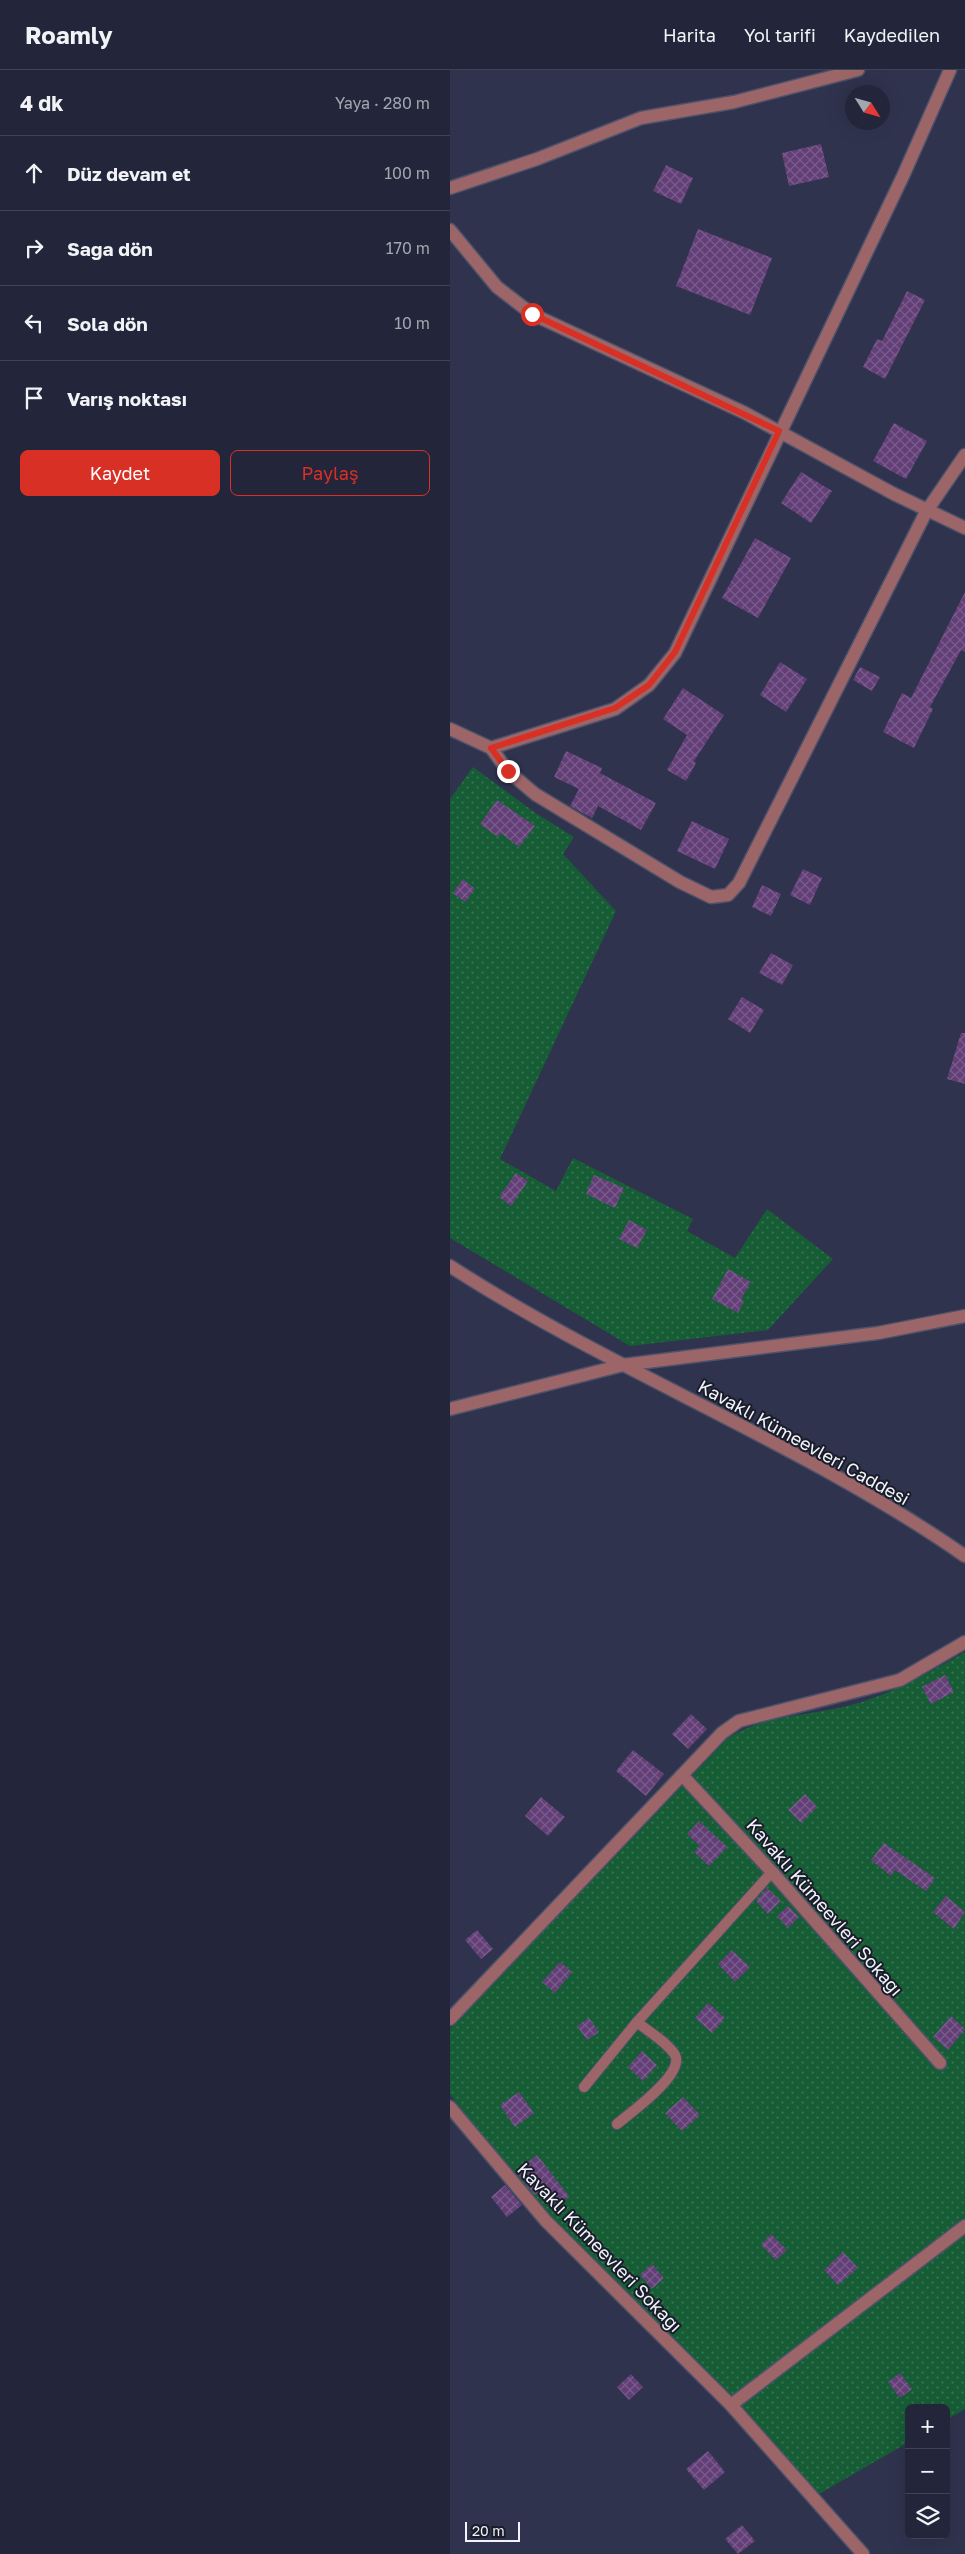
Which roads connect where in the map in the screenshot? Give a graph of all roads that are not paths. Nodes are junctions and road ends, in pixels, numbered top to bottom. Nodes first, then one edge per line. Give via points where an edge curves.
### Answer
1 (858, 70) edge
2 (950, 70) edge
3 (450, 188) edge
4 (450, 230) edge
5 (779, 431) junction
6 (965, 455) edge
7 (928, 510) junction
8 (965, 528) edge
9 (450, 729) edge
10 (491, 748) junction
11 (450, 1266) edge
12 (965, 1316) edge
13 (623, 1365) junction
14 (450, 1409) edge
15 (965, 1556) edge
16 (965, 1642) edge
17 (682, 1775) junction
18 (772, 1872) junction
19 (450, 2019) edge
20 (636, 2022) junction
21 (940, 2064) dead end
22 (584, 2087) dead end
23 (450, 2107) edge
24 (617, 2124) dead end
25 (965, 2226) edge
26 (732, 2405) junction
27 (863, 2554) edge

1 - 3 street via 734,102 641,118
2 - 5 street via 903,176
4 - 5 street via 497,287 532,314
5 - 7 street
5 - 10 street via 675,652 649,685 615,708
6 - 7 street
7 - 8 street
7 - 10 street via 739,883 728,894 711,897 680,882 535,794 508,771
9 - 10 street
11 - 13 street, Kavaklı Kümeevleri Caddesi via 496,1296
12 - 13 street, Kavaklı Kümeevleri Caddesi via 888,1331
13 - 14 street
13 - 15 street, Kavaklı Kümeevleri Caddesi via 883,1504
16 - 17 street via 900,1680 739,1721 722,1733
17 - 18 street, Kavaklı Kümeevleri Sokağı
17 - 19 street
18 - 20 lane
18 - 21 street, Kavaklı Kümeevleri Sokağı
20 - 22 lane
20 - 24 lane via 667,2046 676,2056 676,2064 664,2084
23 - 26 street, Kavaklı Kümeevleri Sokağı via 546,2221
25 - 26 street
26 - 27 street, Kavaklı Kümeevleri Sokağı

